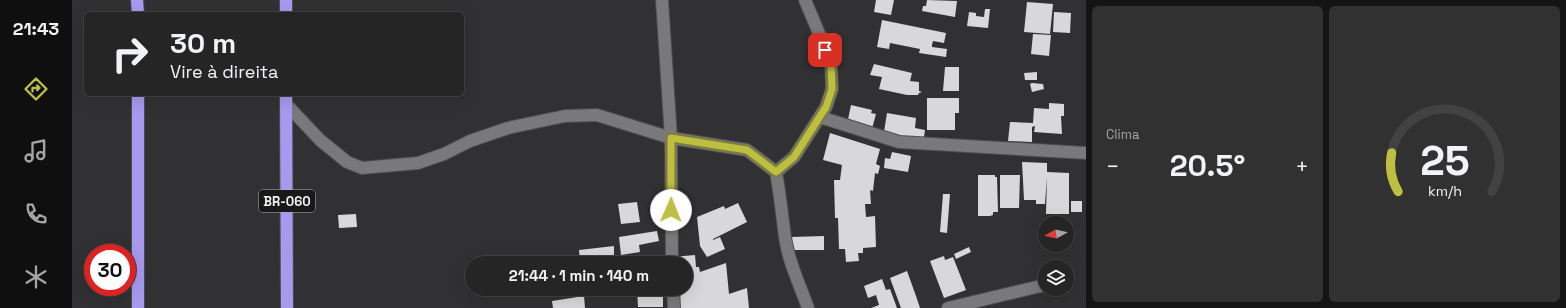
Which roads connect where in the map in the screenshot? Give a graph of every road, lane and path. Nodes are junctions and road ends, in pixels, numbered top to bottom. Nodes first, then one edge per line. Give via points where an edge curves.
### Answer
1 (138, 0) edge
2 (286, 0) edge
3 (662, 0) edge
4 (805, 0) edge
5 (138, 12) edge
6 (286, 12) edge
7 (138, 96) edge
8 (286, 99) edge
9 (820, 116) junction
10 (671, 138) junction
11 (1086, 152) edge
12 (776, 172) junction
13 (672, 256) edge
14 (1038, 287) edge
15 (673, 296) edge
16 (138, 308) edge
17 (287, 308) edge
18 (674, 308) edge
19 (808, 308) edge
20 (948, 308) edge

1 - 5 highway
2 - 6 highway
3 - 10 street
4 - 9 street via 831,62 832,89
7 - 16 highway
8 - 10 street via 320,140 347,162 362,168 418,163 508,128 565,116 597,115
8 - 17 highway, BR-060
9 - 11 street via 899,142
9 - 12 street via 794,157
10 - 12 street via 747,150
10 - 13 street
12 - 19 street via 785,238
14 - 20 street
15 - 18 street

